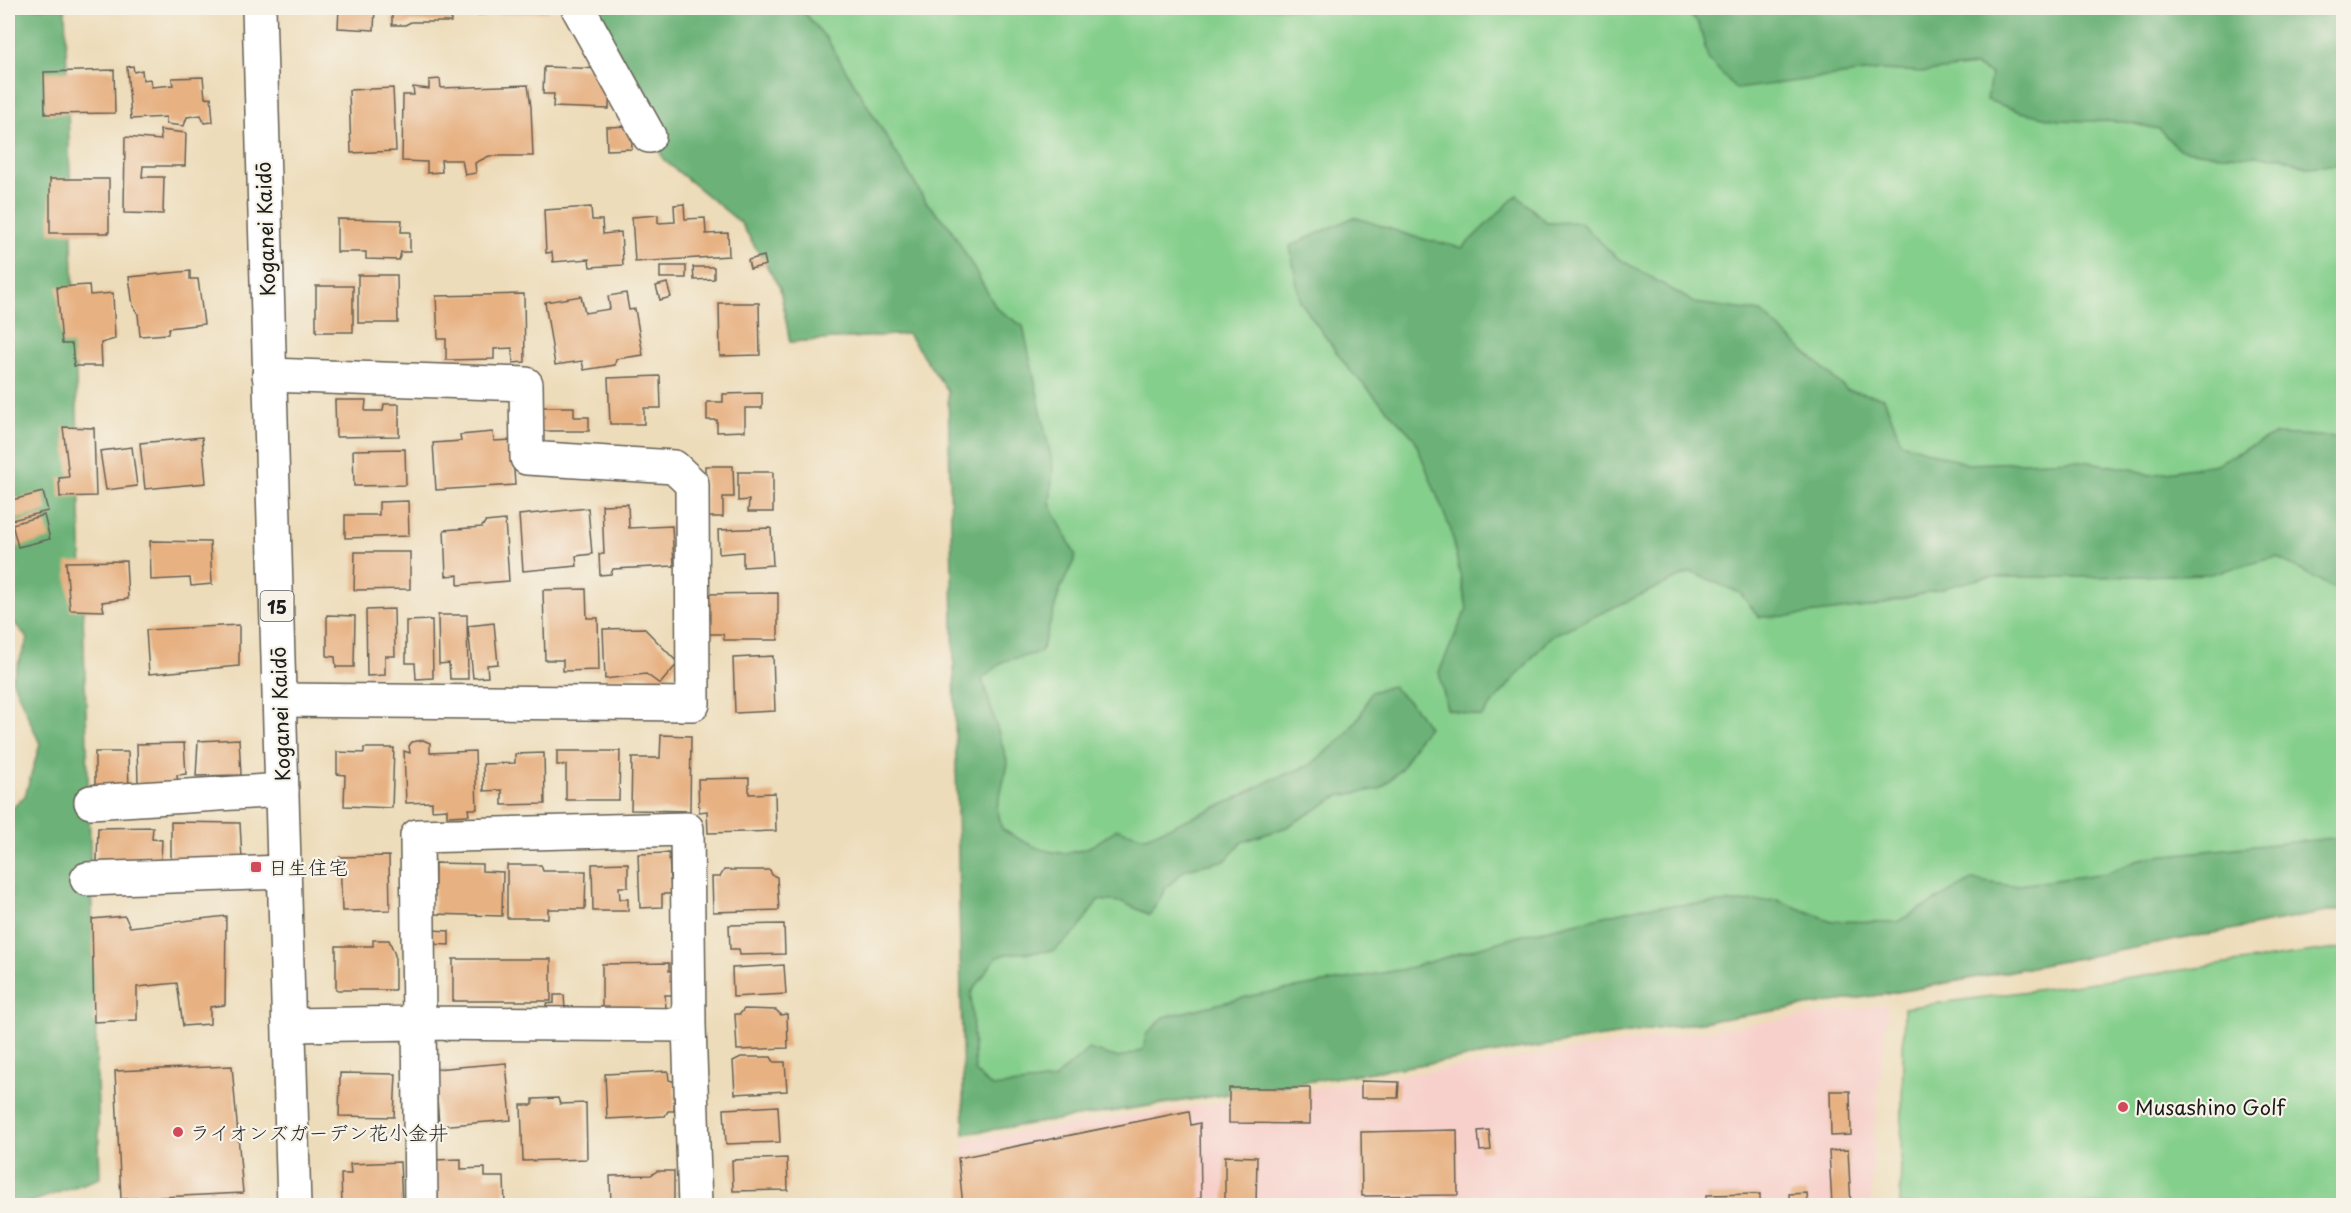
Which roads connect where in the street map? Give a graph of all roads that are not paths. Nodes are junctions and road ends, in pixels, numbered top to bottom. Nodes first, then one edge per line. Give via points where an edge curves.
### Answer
1 (259, 8) edge
2 (578, 8) edge
3 (649, 136) dead end
4 (269, 375) junction
5 (280, 700) junction
6 (282, 790) junction
7 (91, 802) dead end
8 (285, 872) junction
9 (87, 879) dead end
10 (418, 1023) junction
11 (690, 1024) junction
12 (290, 1025) junction
13 (294, 1206) edge
14 (421, 1206) edge
15 (695, 1206) edge

1 - 4 main road, Koganei Kaidō / 15
2 - 3 main road
4 - 5 main road, Koganei Kaidō / 15
4 - 5 main road via 526,384 527,458 674,466 692,484 693,704
5 - 6 main road, Koganei Kaidō / 15
6 - 7 main road
6 - 8 main road, Koganei Kaidō / 15
8 - 9 main road
8 - 12 main road, Koganei Kaidō / 15
10 - 11 main road
10 - 11 main road via 417,836 687,830
10 - 12 main road
10 - 14 main road
11 - 15 main road
12 - 13 main road, Koganei Kaidō / 15

